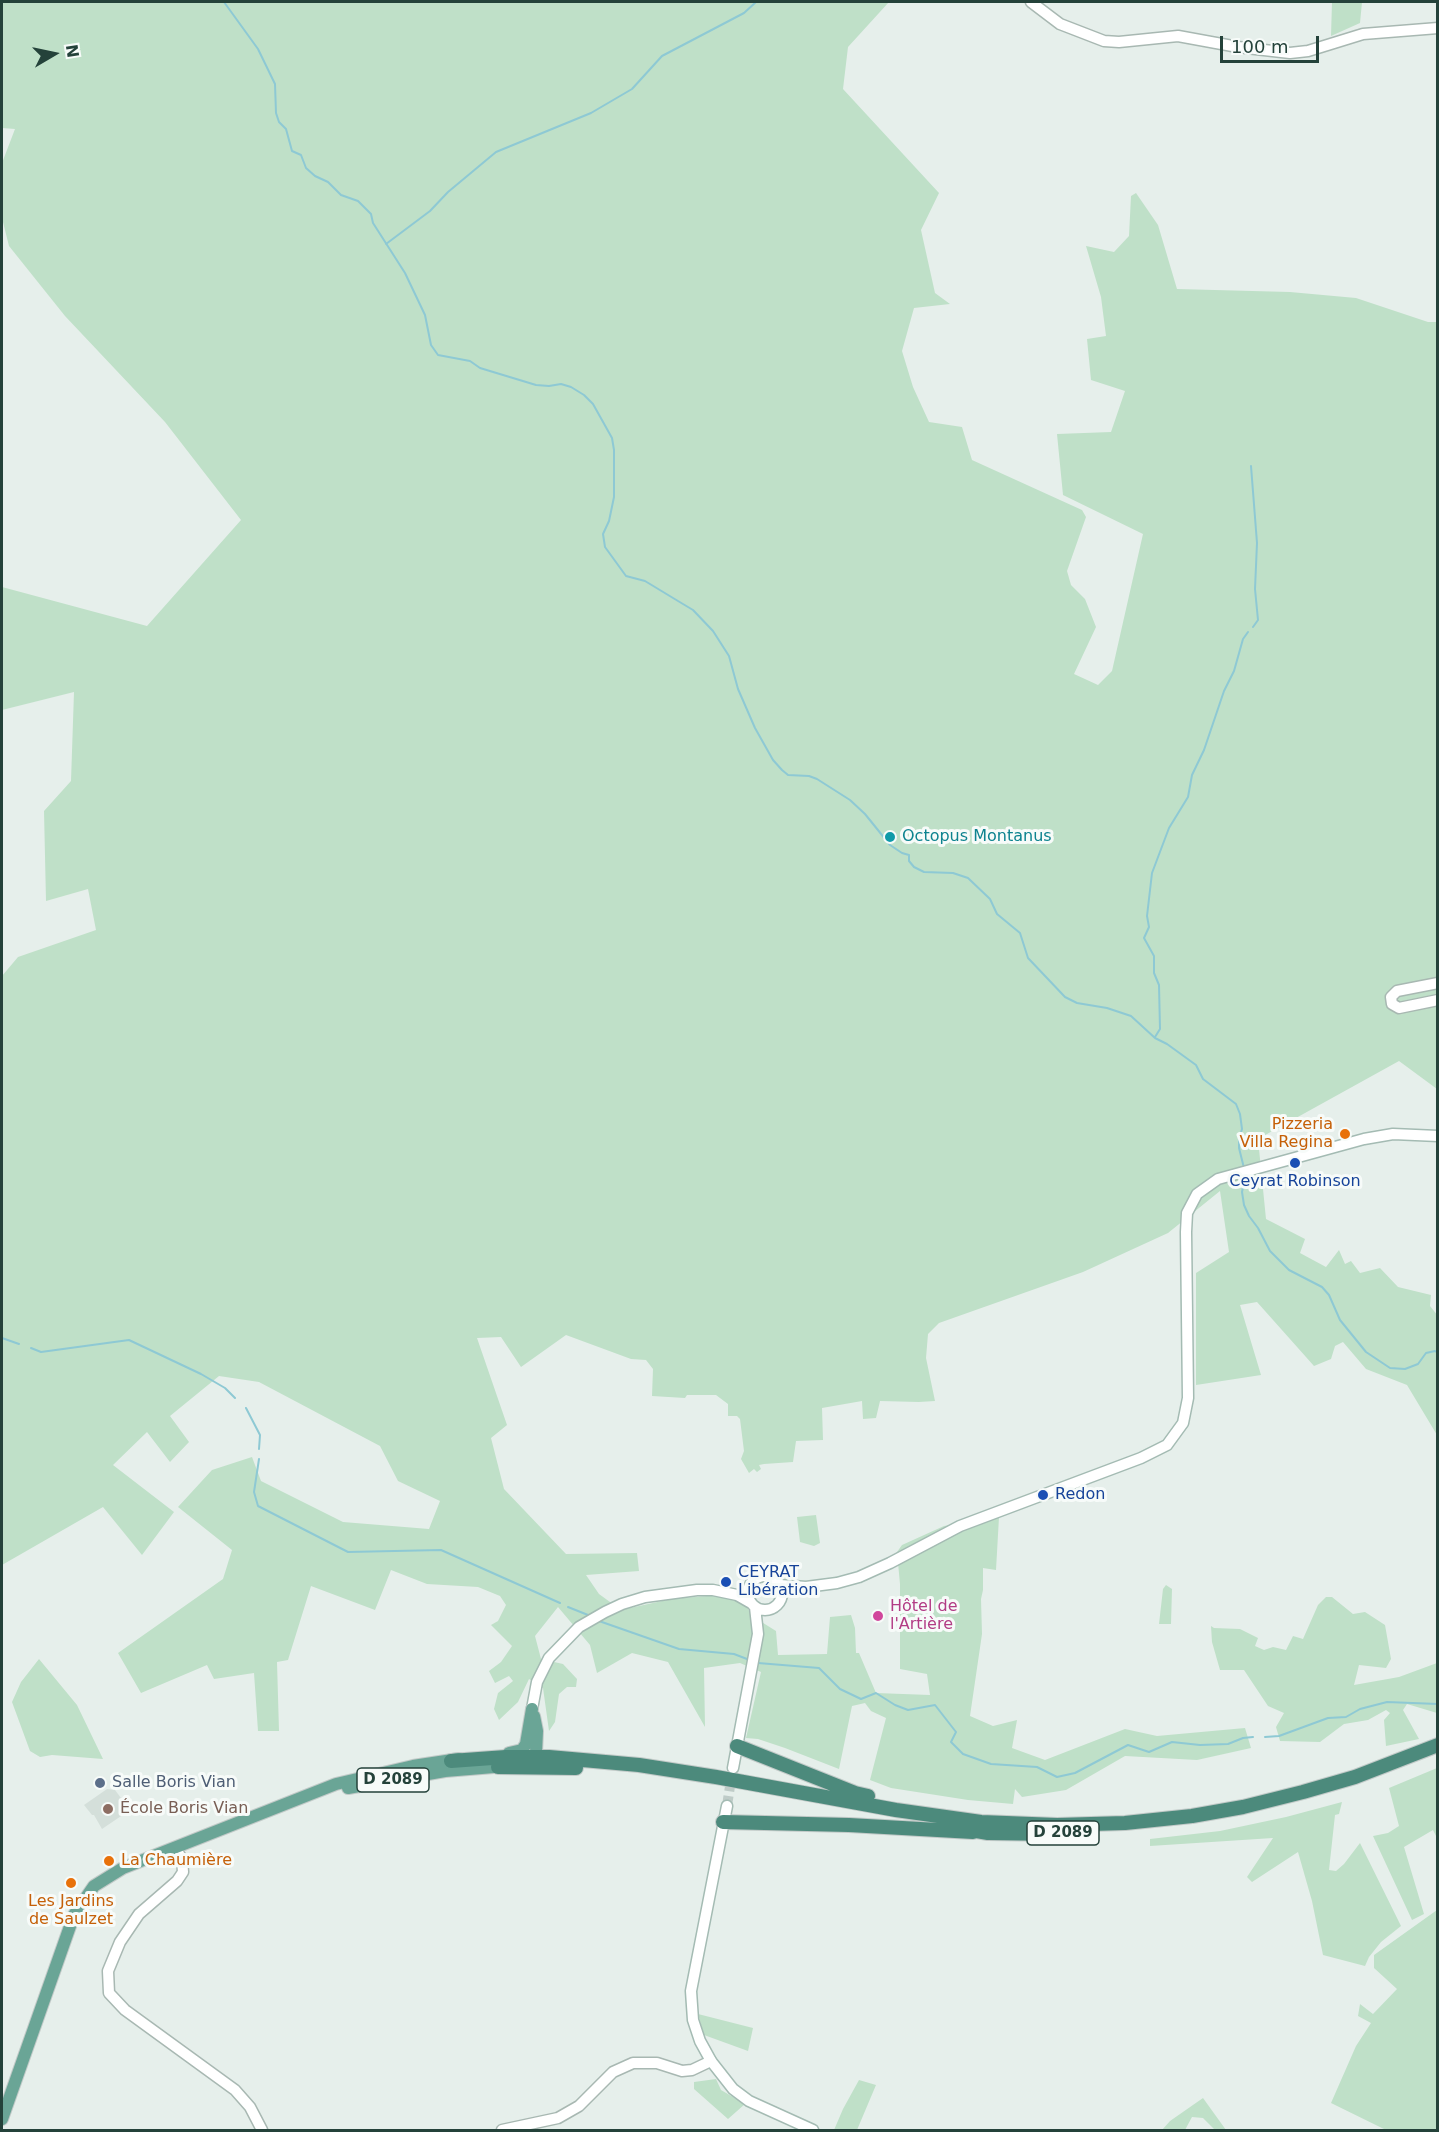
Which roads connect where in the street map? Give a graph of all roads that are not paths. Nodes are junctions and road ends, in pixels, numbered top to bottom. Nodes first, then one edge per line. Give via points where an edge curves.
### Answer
1 (1031, 2) edge
2 (1437, 28) edge
3 (1437, 983) edge
4 (1437, 1000) edge
5 (1437, 1136) edge
6 (752, 1583) junction
7 (780, 1585) junction
8 (806, 1587) junction
9 (713, 1590) junction
10 (782, 1599) junction
11 (753, 1605) junction
12 (773, 1609) junction
13 (758, 1634) junction
14 (532, 1708) junction
15 (1437, 1745) edge
16 (737, 1746) junction
17 (1437, 1754) edge
18 (534, 1758) junction
19 (451, 1761) junction
20 (498, 1767) junction
21 (733, 1768) tunnel mouth
22 (727, 1806) tunnel mouth
23 (281, 1807) junction
24 (723, 1822) junction
25 (985, 1827) junction
26 (175, 1848) junction
27 (711, 2061) junction
28 (2, 2119) edge
29 (262, 2130) edge
30 (501, 2130) edge
31 (813, 2130) edge

1 - 2 main road via 1060,24 1104,41 1178,36 1290,53 1363,34
3 - 4 main road via 1397,991 1391,997 1392,1004 1399,1008
5 - 8 main road via 1380,1136 1218,1179 1197,1194 1187,1213 1188,1398 1183,1423 1167,1445 960,1526 859,1577
6 - 7 main road via 763,1576
6 - 9 main road
6 - 11 main road via 748,1595
7 - 8 main road
7 - 10 main road
8 - 10 main road
9 - 11 main road via 737,1595
9 - 14 main road via 645,1597 622,1604 579,1627 540,1672
10 - 12 main road
11 - 12 main road
11 - 13 main road
12 - 13 main road
13 - 16 main road
14 - 18 main road via 537,1738
14 - 19 main road via 522,1750
15 - 25 highway, D 2089 via 1355,1777 1233,1809 1125,1822
16 - 21 main road
16 - 25 highway via 855,1793
17 - 25 highway, D 2089 via 1309,1800 1215,1820 1125,1831 1052,1834
18 - 19 highway, D 2089
18 - 20 main road
18 - 25 highway, D 2089 via 639,1765
19 - 23 main road, D 2089 via 336,1784
20 - 23 main road, D 2089 via 445,1771 348,1788
20 - 25 highway, D 2089 via 594,1768 639,1773
22 - 24 main road
23 - 26 main road, D 2089
24 - 25 highway
24 - 27 main road via 691,1991 693,2020
26 - 28 main road, D 2089 via 112,1873 86,1894 74,1915
26 - 29 main road via 182,1859 183,1872 139,1914 120,1942 108,1971 109,1993 125,2010 235,2090
27 - 30 main road via 682,2071 657,2063 633,2063 613,2072 579,2106 558,2118
27 - 31 main road via 749,2102

